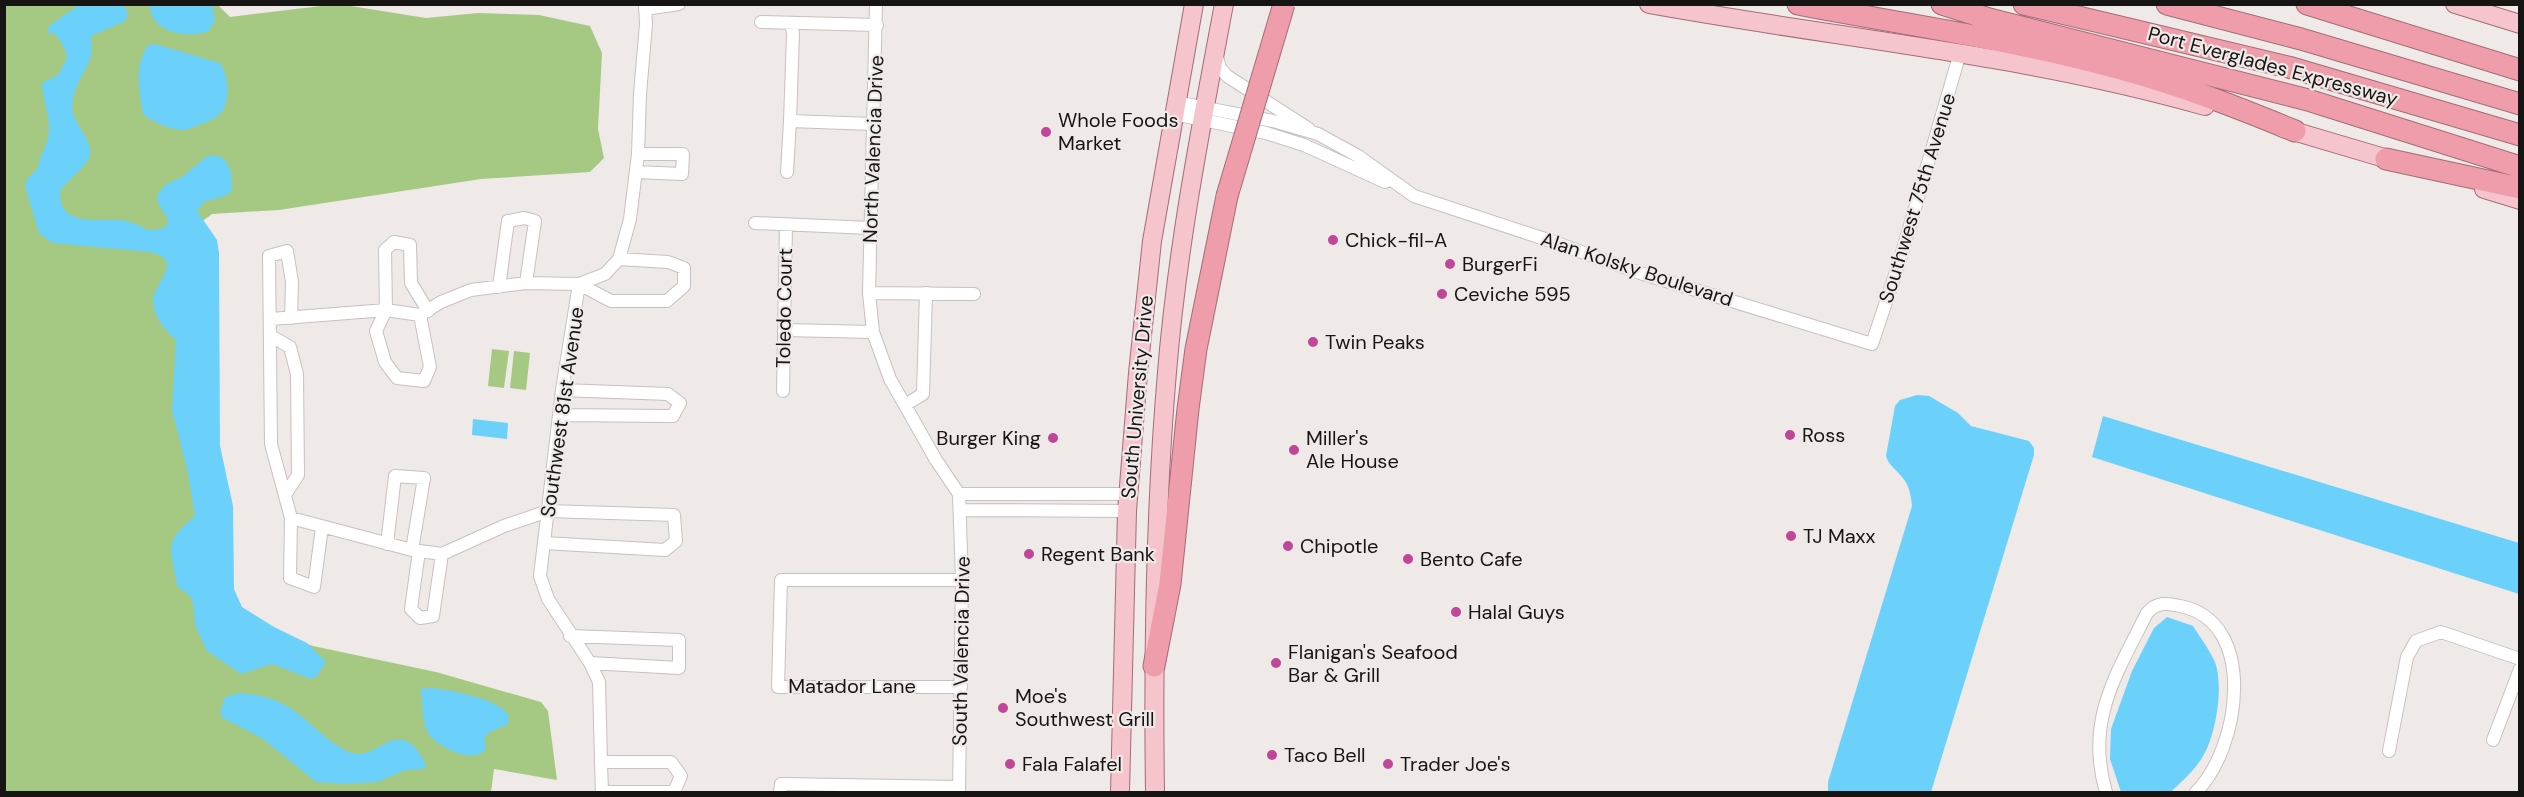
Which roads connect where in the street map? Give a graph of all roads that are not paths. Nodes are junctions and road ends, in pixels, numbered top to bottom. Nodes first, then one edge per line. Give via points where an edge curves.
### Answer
1 (679, 4) edge
2 (876, 4) edge
3 (1194, 4) edge
4 (1224, 4) edge
5 (1284, 4) edge
6 (1649, 4) edge
7 (1798, 4) edge
8 (1942, 4) edge
9 (2024, 4) edge
10 (2167, 4) edge
11 (2307, 4) edge
12 (2455, 4) edge
13 (645, 7) edge
14 (761, 22) dead end
15 (791, 23) junction
16 (2520, 24) edge
17 (877, 25) junction
18 (1215, 51) junction
19 (1960, 52) junction
20 (2520, 70) edge
21 (2520, 104) edge
22 (1175, 108) junction
23 (1204, 113) junction
24 (790, 121) junction
25 (873, 124) junction
26 (2295, 131) junction
27 (1318, 134) junction
28 (2520, 135) edge
29 (638, 154) junction
30 (2386, 159) junction
31 (2520, 166) edge
32 (636, 172) junction
33 (787, 172) dead end
34 (2520, 188) edge
35 (1403, 190) junction
36 (2520, 200) edge
37 (755, 224) dead end
38 (786, 225) junction
39 (870, 228) junction
40 (618, 259) junction
41 (526, 283) junction
42 (579, 284) junction
43 (499, 287) junction
44 (869, 293) junction
45 (926, 293) junction
46 (974, 294) dead end
47 (386, 310) junction
48 (424, 313) junction
49 (291, 318) junction
50 (271, 319) junction
51 (785, 330) junction
52 (873, 332) junction
53 (271, 336) junction
54 (1872, 344) joint
55 (562, 390) junction
56 (783, 391) dead end
57 (904, 405) junction
58 (559, 415) junction
59 (959, 494) junction
60 (285, 495) junction
61 (1128, 503) junction
62 (961, 510) junction
63 (548, 511) junction
64 (291, 518) junction
65 (322, 527) junction
66 (544, 543) junction
67 (387, 544) junction
68 (415, 551) junction
69 (442, 554) junction
70 (962, 580) junction
71 (570, 636) junction
72 (2520, 660) edge
73 (590, 663) junction
74 (1154, 666) junction
75 (2520, 669) edge
76 (961, 687) junction
77 (2493, 740) dead end
78 (2389, 751) dead end
79 (601, 762) junction
80 (959, 790) edge
81 (602, 792) edge
82 (780, 792) edge
83 (1120, 792) edge
84 (1155, 792) edge
85 (2106, 792) edge
86 (2196, 792) edge

1 - 13 street
2 - 17 street, North Valencia Drive
3 - 22 main road, South University Drive
4 - 18 main road, South University Drive
5 - 74 highway, bridge via 1227,196 1196,349 1170,584
6 - 19 main road
7 - 26 highway via 2044,50 2123,69 2209,96
8 - 31 highway via 2307,100
9 - 28 highway, Port Everglades Expressway via 2292,68
10 - 21 highway
11 - 20 highway
12 - 16 main road
13 - 29 street
14 - 15 street
15 - 17 street
15 - 24 street
17 - 25 street, North Valencia Drive
18 - 23 main road, South University Drive
18 - 27 street via 1227,76
19 - 26 main road via 2135,86
19 - 54 street, Southwest 75th Avenue
22 - 23 street, Alan Kolsky Boulevard
22 - 61 main road, South University Drive via 1148,279
23 - 27 street, Alan Kolsky Boulevard via 1273,121
23 - 35 street, Alan Kolsky Boulevard via 1304,145
23 - 74 main road, South University Drive via 1167,369 1157,507
24 - 25 street
24 - 33 street
25 - 39 street, North Valencia Drive
26 - 30 main road
27 - 35 street, Alan Kolsky Boulevard via 1358,156
29 - 32 street
29 - 32 street via 682,154 682,174
30 - 34 highway
30 - 36 main road
32 - 40 street via 630,219
35 - 54 street, Alan Kolsky Boulevard via 1640,273
37 - 38 street, Toledo Court
38 - 39 street, Toledo Court
38 - 51 street, Toledo Court
39 - 44 street, North Valencia Drive
40 - 42 street, Southwest 81st Avenue via 605,274
40 - 42 street via 668,262 684,268 684,286 667,301 611,301
41 - 42 street
41 - 43 street
41 - 43 street via 535,221 524,218 508,221
42 - 55 street, Southwest 81st Avenue
43 - 48 street via 471,290
44 - 45 street
44 - 52 street, North Valencia Drive
45 - 46 street
45 - 57 street via 923,394
47 - 48 street
47 - 48 street via 385,250 394,243 410,245 411,283
47 - 48 street via 376,330 385,362 397,378 424,381 430,367
47 - 49 street
49 - 50 street
49 - 50 street via 292,282 287,251 269,256
50 - 53 street
51 - 52 street
51 - 56 street, Toledo Court
52 - 57 street, North Valencia Drive
53 - 60 street via 271,444
53 - 60 street via 290,347 297,374 298,476
55 - 58 street, Southwest 81st Avenue
55 - 58 street via 669,394 680,402 673,416
57 - 59 street, North Valencia Drive
58 - 63 street, Southwest 81st Avenue
59 - 61 street
59 - 62 street, North Valencia Drive
60 - 64 street
61 - 62 street
61 - 83 main road, South University Drive
62 - 70 street, South Valencia Drive
63 - 66 street, Southwest 81st Avenue
63 - 66 street via 674,515 676,541 664,550
63 - 69 street
64 - 65 street
64 - 65 street via 290,578 314,587
65 - 67 street
66 - 71 street, Southwest 81st Avenue via 541,583
67 - 68 street
67 - 68 street via 395,476 424,478
68 - 69 street
68 - 69 street via 411,609 420,618 433,616
70 - 76 street, South Valencia Drive
70 - 76 street, Matador Lane via 781,580 778,687
71 - 73 street, Southwest 81st Avenue
71 - 73 street via 679,640 679,668
72 - 78 street via 2441,632 2415,641 2407,657
73 - 79 street, Southwest 81st Avenue via 599,682
74 - 84 main road, South University Drive
75 - 77 street
76 - 80 street, South Valencia Drive
79 - 81 street, Southwest 81st Avenue
79 - 81 street via 671,762 681,776 674,792
80 - 82 street via 781,784
85 - 86 street via 2098,735 2107,696 2146,614 2164,603 2189,608 2212,621 2228,644 2234,677 2228,737

